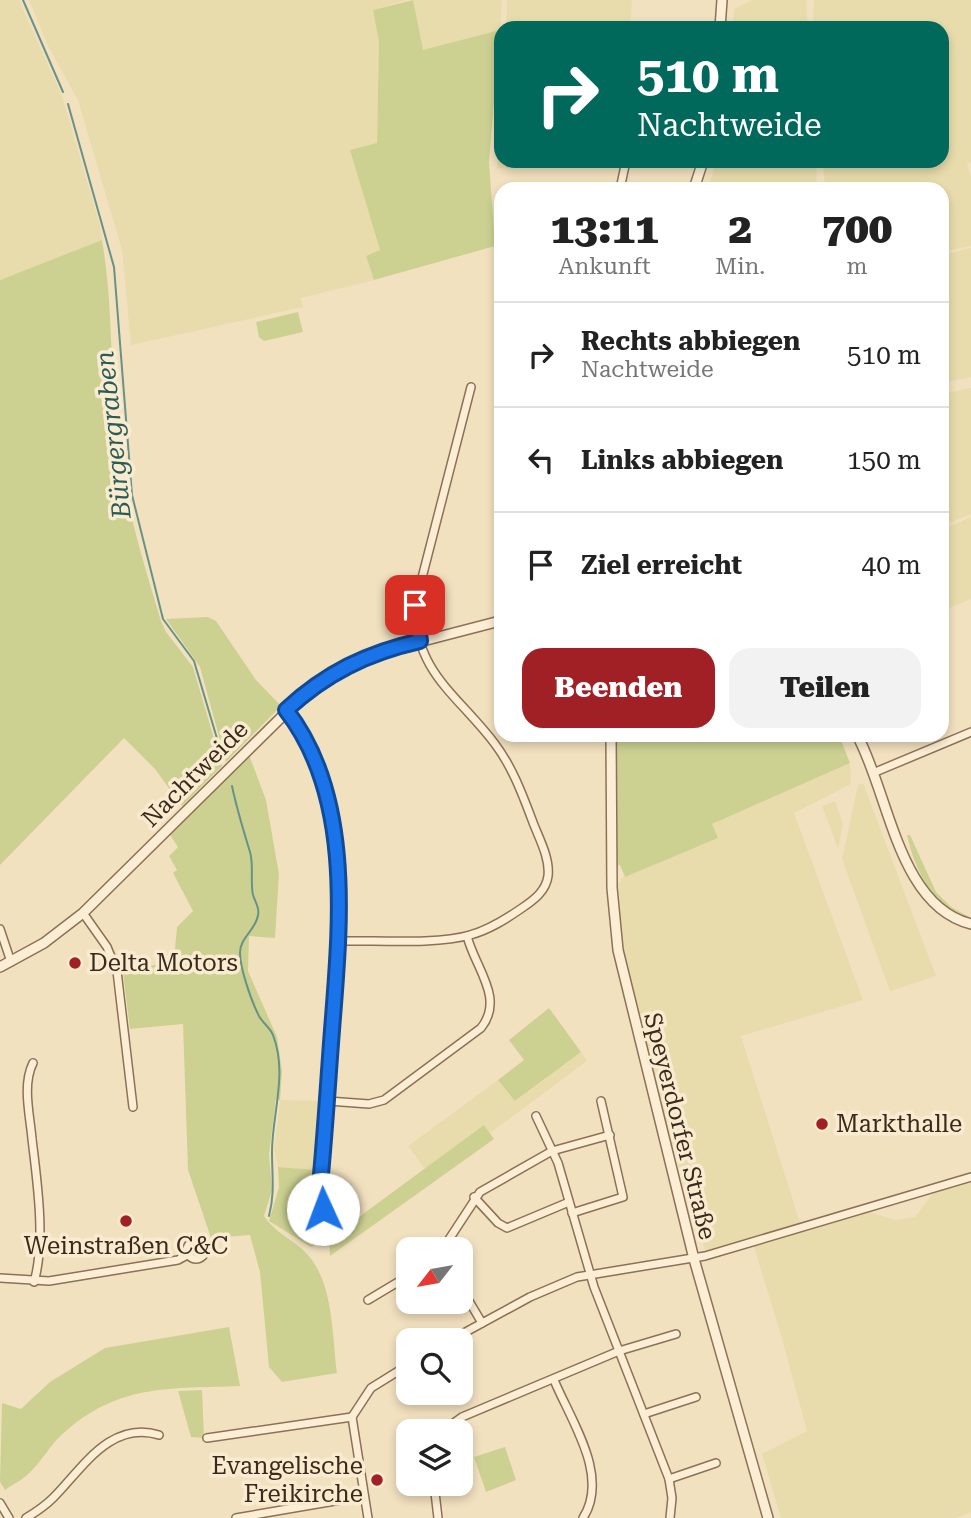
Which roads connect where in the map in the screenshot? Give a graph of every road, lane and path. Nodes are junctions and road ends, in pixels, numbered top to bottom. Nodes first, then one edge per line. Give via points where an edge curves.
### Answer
1 (722, 0) edge
2 (720, 21) edge
3 (471, 387) dead end
4 (494, 622) edge
5 (420, 641) junction
6 (286, 710) junction
7 (971, 732) edge
8 (949, 741) edge
9 (611, 742) edge
10 (860, 742) edge
11 (947, 742) edge
12 (873, 773) junction
13 (83, 913) junction
14 (971, 924) edge
15 (0, 929) edge
16 (467, 936) junction
17 (337, 941) junction
18 (11, 962) junction
19 (0, 967) edge
20 (33, 1063) dead end
21 (328, 1101) junction
22 (601, 1101) dead end
23 (133, 1107) dead end
24 (536, 1116) dead end
25 (610, 1135) junction
26 (552, 1151) junction
27 (971, 1177) edge
28 (474, 1197) junction
29 (569, 1202) junction
30 (323, 1209) dead end
31 (572, 1213) junction
32 (450, 1237) edge
33 (188, 1254) dead end
34 (694, 1259) junction
35 (589, 1274) junction
36 (0, 1278) edge
37 (34, 1282) junction
38 (396, 1283) edge
39 (368, 1300) dead end
40 (473, 1308) edge
41 (482, 1323) junction
42 (473, 1328) edge
43 (676, 1334) dead end
44 (619, 1351) junction
45 (396, 1373) edge
46 (554, 1380) junction
47 (696, 1397) dead end
48 (644, 1414) junction
49 (352, 1417) junction
50 (459, 1419) edge
51 (159, 1435) dead end
52 (207, 1438) dead end
53 (716, 1463) dead end
54 (669, 1479) junction
55 (363, 1496) junction
56 (436, 1496) edge
57 (0, 1503) edge
58 (290, 1514) edge
59 (9, 1518) edge
60 (26, 1518) edge
61 (236, 1518) edge
62 (368, 1518) edge
63 (438, 1518) edge
64 (583, 1518) edge
65 (670, 1518) edge
66 (768, 1518) edge

1 - 2 street
3 - 5 street via 415,605
4 - 5 street, Nachtweide
5 - 6 street, Nachtweide via 359,659 313,686
5 - 16 street via 435,677 510,767 548,868 545,886 531,901
6 - 13 street, Nachtweide
6 - 17 street via 309,744 326,796 337,871
7 - 8 street
9 - 34 street, Speyerdorfer Straße via 612,888 618,950
10 - 12 street
11 - 12 street
12 - 14 street via 919,888 943,912
13 - 18 street, Nachtweide
13 - 23 street via 107,947 117,971
15 - 18 street
16 - 17 street
16 - 21 street via 491,999 491,1013 481,1028 384,1100 369,1104
17 - 21 street
18 - 19 street, Nachtweide
20 - 37 street via 27,1088 38,1200
21 - 30 street via 320,1185
22 - 25 street
24 - 26 street
25 - 26 street
25 - 31 street via 623,1197
26 - 28 street
26 - 29 street
27 - 34 street
28 - 29 street via 507,1228
28 - 32 street
29 - 31 street
31 - 35 street
33 - 37 street via 178,1260
34 - 35 street
34 - 66 street, Speyerdorfer Straße
35 - 41 street via 544,1290
35 - 44 street
36 - 37 street
38 - 39 street
40 - 41 street
41 - 42 street
43 - 44 street
44 - 46 street
44 - 48 street
45 - 49 street via 371,1388
46 - 50 street
46 - 64 street via 593,1476 592,1500
47 - 48 street
48 - 54 street
49 - 52 street
49 - 55 street
51 - 60 street via 137,1433 103,1446 86,1458 55,1497
53 - 54 street
54 - 65 street
55 - 58 street
55 - 62 street
56 - 63 street
57 - 59 street
58 - 61 street

